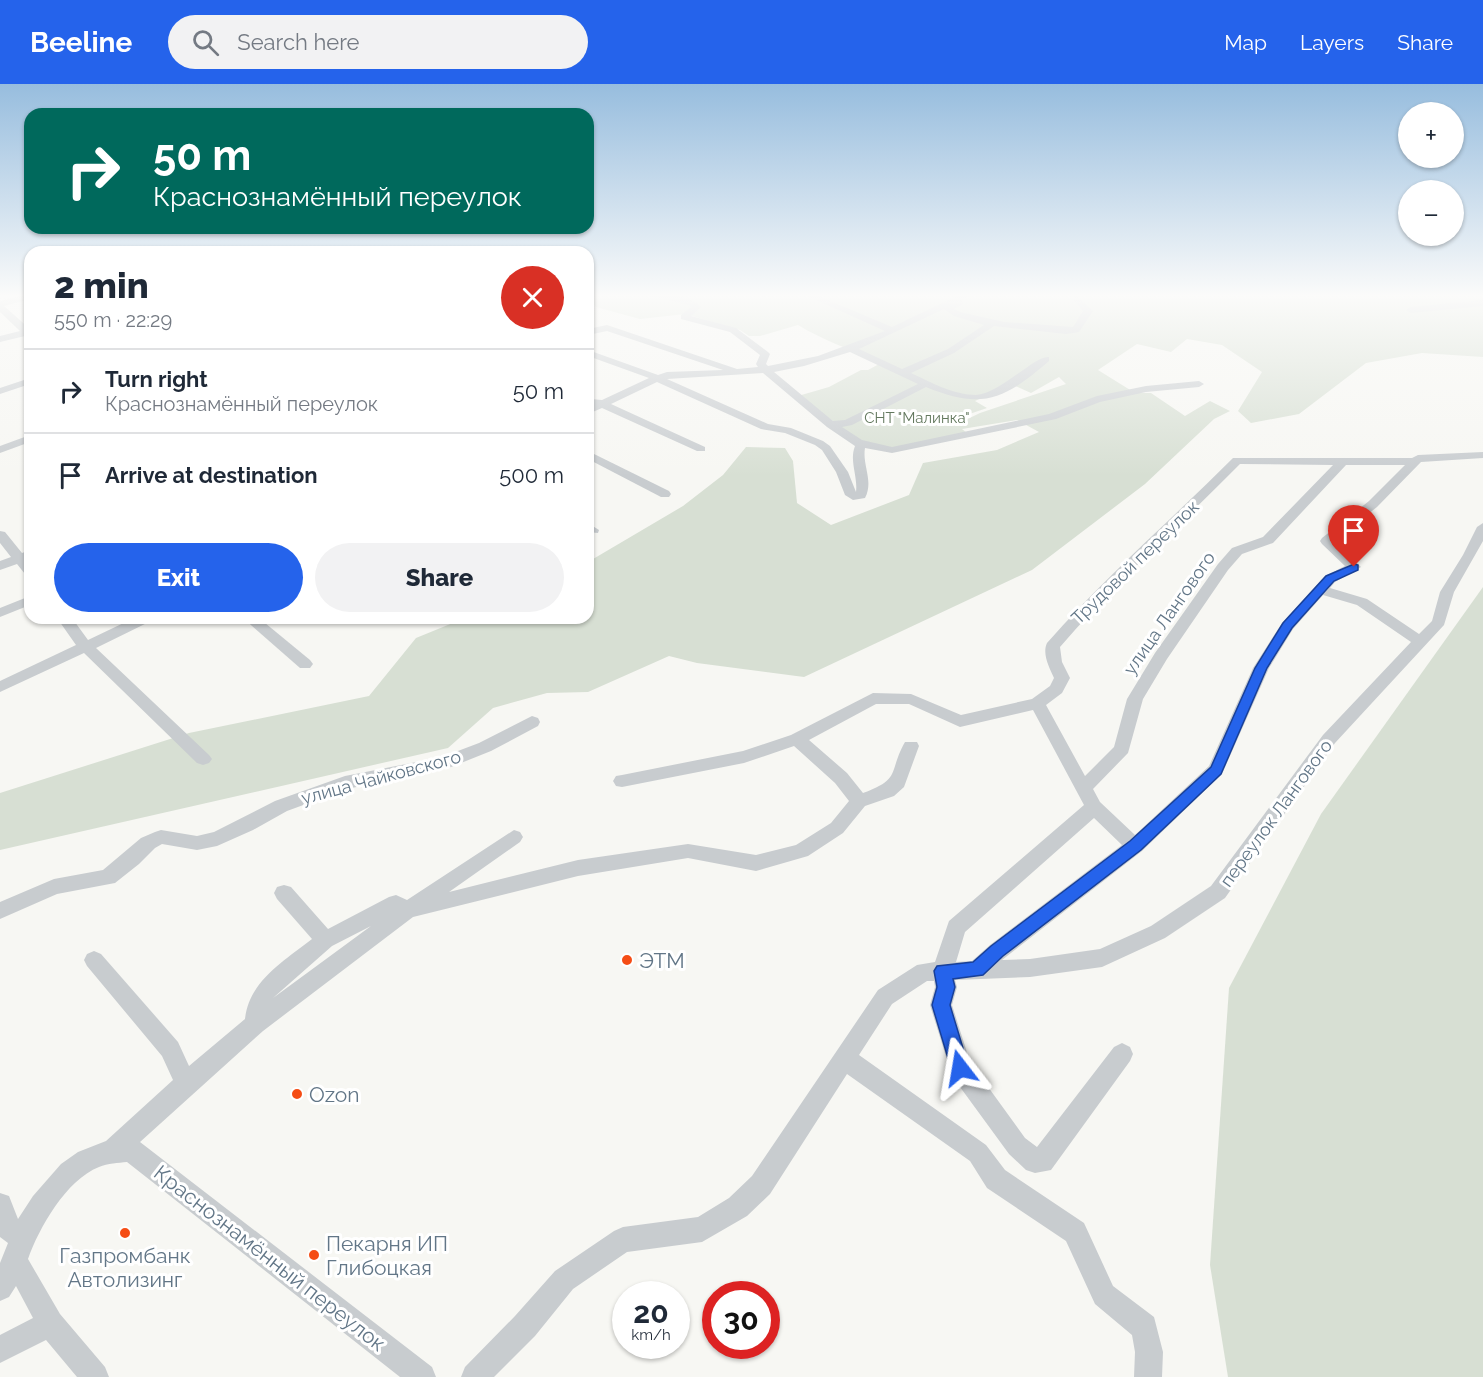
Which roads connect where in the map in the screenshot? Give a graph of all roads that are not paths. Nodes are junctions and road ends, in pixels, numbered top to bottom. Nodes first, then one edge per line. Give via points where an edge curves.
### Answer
1 (594, 355) edge
2 (691, 355) edge
3 (764, 355) edge
4 (826, 355) edge
5 (866, 355) edge
6 (942, 355) edge
7 (1045, 359) dead end
8 (765, 369) junction
9 (735, 371) junction
10 (903, 373) junction
11 (654, 379) junction
12 (24, 383) edge
13 (927, 383) junction
14 (1199, 384) dead end
15 (0, 391) edge
16 (594, 401) edge
17 (602, 404) junction
18 (594, 408) edge
19 (831, 425) junction
20 (24, 440) edge
21 (861, 444) junction
22 (701, 449) dead end
23 (0, 450) edge
24 (1483, 455) edge
25 (594, 457) edge
26 (1342, 461) junction
27 (1415, 462) junction
28 (665, 494) dead end
29 (1483, 527) edge
30 (0, 535) edge
31 (24, 555) edge
32 (24, 556) edge
33 (0, 566) edge
34 (1319, 589) junction
35 (24, 603) edge
36 (0, 613) edge
37 (68, 624) edge
38 (133, 624) edge
39 (257, 624) edge
40 (1421, 642) junction
41 (85, 646) junction
42 (305, 663) dead end
43 (0, 687) edge
44 (1037, 703) junction
45 (532, 722) dead end
46 (797, 739) junction
47 (911, 746) dead end
48 (203, 759) dead end
49 (622, 781) dead end
50 (1084, 788) junction
51 (859, 801) junction
52 (1094, 807) junction
53 (514, 837) dead end
54 (1135, 846) junction
55 (284, 893) dead end
56 (407, 910) junction
57 (0, 911) edge
58 (326, 940) junction
59 (94, 960) dead end
60 (977, 970) junction
61 (943, 971) junction
62 (255, 1024) junction
63 (1122, 1054) dead end
64 (844, 1058) junction
65 (186, 1083) junction
66 (114, 1150) junction
67 (0, 1205) edge
68 (24, 1235) junction
69 (15, 1263) junction
70 (0, 1288) edge
71 (50, 1324) junction
72 (0, 1349) edge
73 (95, 1377) edge
74 (422, 1377) edge
75 (475, 1377) edge
76 (1148, 1377) edge

1 - 11 street
2 - 9 street
3 - 8 street via 761,364
4 - 8 street
5 - 10 street
6 - 10 street
7 - 13 street via 985,397 970,398
8 - 9 street
8 - 19 street
9 - 11 street
10 - 13 street
11 - 17 street
11 - 21 street via 765,428 787,430 819,443 842,472 853,496 861,495 864,488 857,461
12 - 15 street
13 - 19 street via 848,423
14 - 21 street via 1096,399 1052,417 907,448 892,450
16 - 17 street
17 - 18 street
17 - 22 street
19 - 21 street
20 - 23 street
24 - 27 street
25 - 28 street
26 - 27 street, Трудовой переулок
26 - 44 street, Трудовой переулок via 1237,460 1096,596 1052,646 1062,678 1056,689
26 - 50 street, улица Лангового via 1268,540 1237,551 1223,567 1135,699 1122,749
27 - 34 street via 1373,504 1327,541 1354,567
29 - 40 street, переулок Лангового via 1447,592 1439,622
30 - 31 street
32 - 33 street
34 - 40 street via 1362,602
34 - 54 street via 1287,626 1261,668 1216,770
35 - 36 street
37 - 41 street
38 - 41 street
39 - 42 street
40 - 60 street, переулок Лангового via 1329,739 1218,892 1158,932 1102,958 1030,968
41 - 43 street
41 - 48 street
44 - 46 street, Трудовой переулок via 960,722 911,699 873,698
44 - 50 street
45 - 57 street, улица Чайковского via 486,747 445,763 345,783 281,806 217,839 197,843 161,837 108,876 54,887
46 - 49 street via 744,757
46 - 51 street via 841,778
47 - 51 street via 898,782 888,791
50 - 52 street
51 - 56 street via 837,828 801,851 756,864 688,850 578,868
52 - 54 street
52 - 61 street via 956,927
53 - 56 street
54 - 60 street
55 - 58 street
56 - 58 street via 396,903
56 - 62 street
58 - 62 street via 268,987 257,1005
59 - 65 street via 170,1049
60 - 61 street
61 - 63 street via 946,987 941,1005 960,1068 1017,1146 1035,1161 1042,1161
61 - 64 street via 924,972 885,997
62 - 65 street
64 - 75 street via 761,1185 738,1207 702,1228 623,1240 564,1280
64 - 76 street via 978,1153 996,1179 1074,1232 1104,1295 1144,1327
65 - 66 street
66 - 68 street via 71,1170 40,1205
66 - 74 street, Краснознамённый переулок via 131,1150
67 - 68 street via 10,1232
68 - 69 street
69 - 70 street
69 - 71 street
71 - 72 street
71 - 73 street

